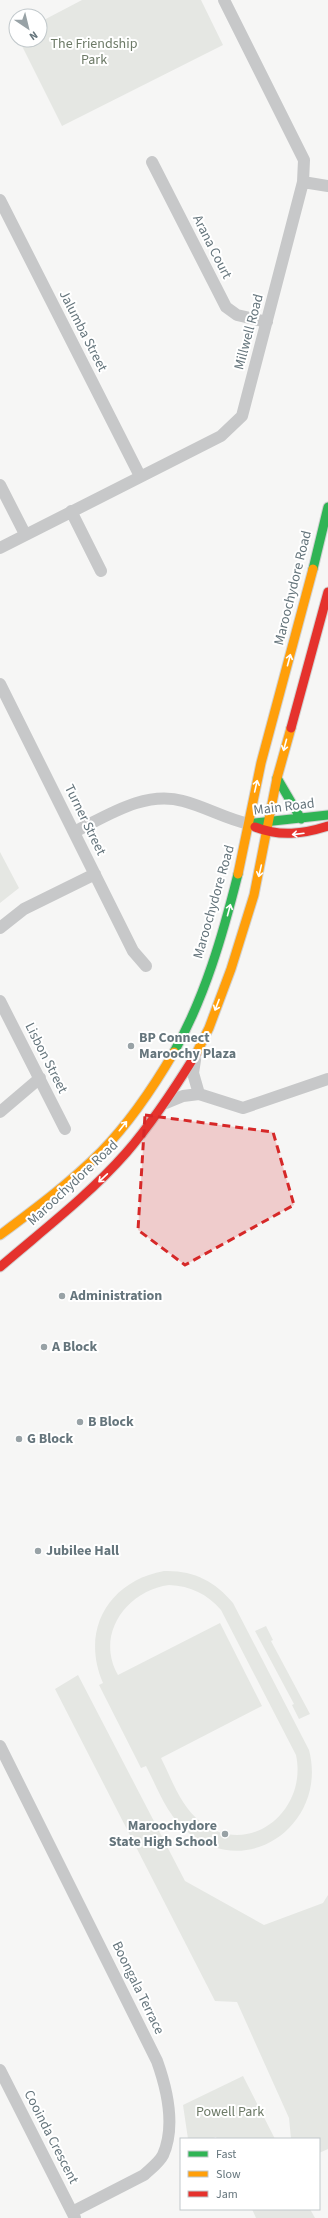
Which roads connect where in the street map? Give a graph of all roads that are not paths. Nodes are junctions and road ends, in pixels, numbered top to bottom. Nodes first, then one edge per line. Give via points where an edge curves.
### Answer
1 (224, 0) edge
2 (152, 162) dead end
3 (303, 182) junction
4 (328, 186) edge
5 (0, 200) edge
6 (267, 322) junction
7 (140, 476) junction
8 (0, 485) edge
9 (328, 507) edge
10 (71, 511) junction
11 (25, 534) junction
12 (0, 548) edge
13 (101, 571) dead end
14 (328, 592) edge
15 (0, 684) edge
16 (277, 778) junction
17 (328, 815) edge
18 (301, 819) junction
19 (269, 821) junction
20 (249, 824) junction
21 (328, 826) edge
22 (74, 832) junction
23 (267, 832) junction
24 (95, 874) junction
25 (0, 928) edge
26 (146, 966) dead end
27 (0, 1001) edge
28 (197, 1052) junction
29 (40, 1078) junction
30 (328, 1079) edge
31 (200, 1094) junction
32 (165, 1104) junction
33 (0, 1112) edge
34 (65, 1129) dead end
35 (0, 1235) edge
36 (0, 1267) edge
37 (0, 1746) edge
38 (0, 2070) edge
39 (73, 2215) edge

1 - 3 street, Millwell Road via 304,160
2 - 6 street, Arana Court via 226,307 238,315
3 - 4 street
3 - 6 street, Millwell Road
5 - 7 street, Jalumba Street
6 - 7 street, Millwell Road via 242,416 221,436
7 - 10 street, Millwell Road
8 - 11 street
20 -> 9 main road, Maroochydore Road via 267,741
10 - 11 street, Millwell Road
10 - 13 street
11 - 12 street, Millwell Road
14 -> 16 main road, Maroochydore Road
15 - 22 street, Turner Street
16 - 18 main road via 289,794 291,804
16 - 19 main road, Maroochydore Road
17 - 18 main road, Main Road
18 - 19 main road, Main Road
19 - 20 main road, Main Road
19 - 23 main road, Maroochydore Road
20 - 22 street via 229,820 181,800 157,799 133,804
20 - 23 main road, Main Road
35 -> 20 main road, Maroochydore Road via 71,1181 103,1150 143,1100 172,1056 196,1008 207,977 226,918
21 -> 23 main road, Main Road via 284,835
22 - 24 street, Turner Street
23 -> 28 main road, Maroochydore Road via 254,895 243,932 214,1015
24 - 25 street via 24,909
24 - 26 street, Turner Street via 133,951
27 - 29 street, Lisbon Street
28 - 31 street via 193,1073
28 - 32 main road, Maroochydore Road
29 - 33 street
29 - 34 street, Lisbon Street
30 - 31 street via 243,1108
31 - 32 street via 183,1096
32 -> 36 main road, Maroochydore Road via 106,1175
37 - 39 street, Boongala Terrace via 157,2061 166,2094 169,2116 168,2139 162,2156 144,2175
38 - 39 street, Cooinda Crescent

